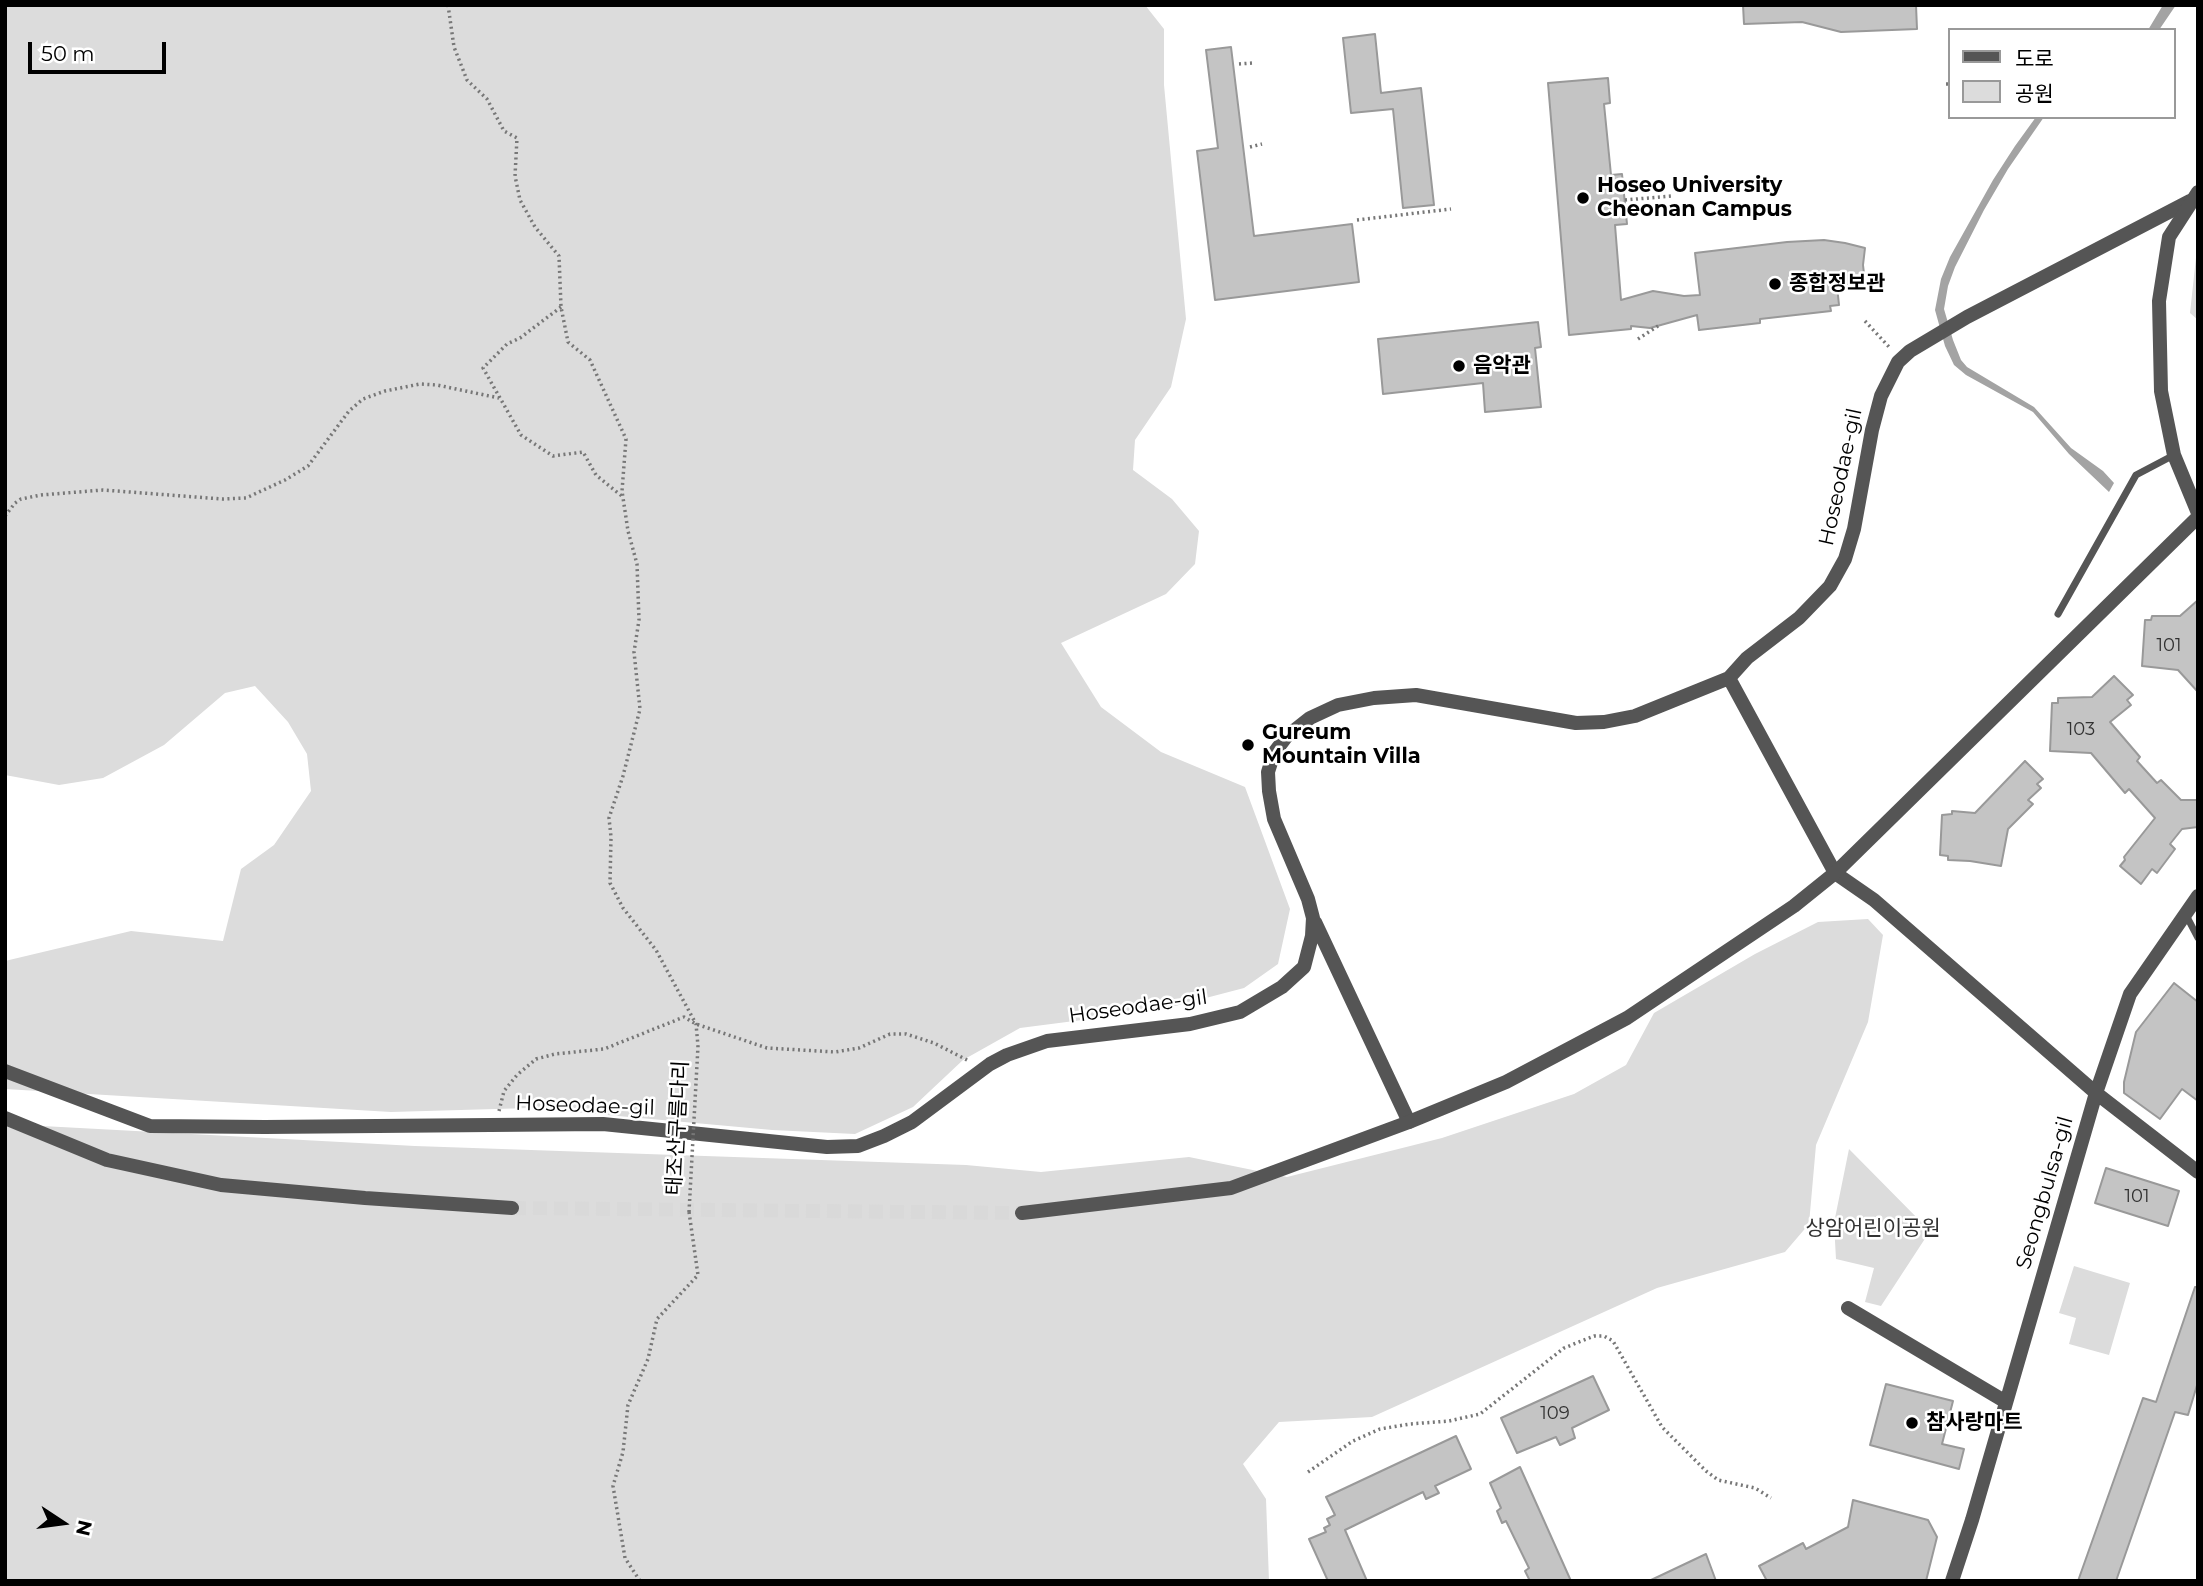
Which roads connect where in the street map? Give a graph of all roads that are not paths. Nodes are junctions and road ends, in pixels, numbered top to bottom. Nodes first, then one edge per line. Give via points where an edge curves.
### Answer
1 (2194, 196) edge
2 (2174, 455) junction
3 (2198, 515) edge
4 (2058, 614) dead end
5 (1729, 678) junction
6 (1835, 873) junction
7 (2198, 896) edge
8 (2185, 914) junction
9 (1312, 918) junction
10 (2198, 938) edge
11 (5, 1071) edge
12 (2096, 1093) junction
13 (5, 1118) edge
14 (1409, 1122) junction
15 (2198, 1172) edge
16 (512, 1208) tunnel mouth
17 (1022, 1213) tunnel mouth
18 (1848, 1308) dead end
19 (2007, 1402) junction
20 (1952, 1581) edge

1 - 2 street via 2169,237 2160,301 2161,391
1 - 5 street, Hoseodae-gil via 1933,336 1898,362 1875,418 1845,559 1830,586 1799,618
2 - 3 street
2 - 4 lane via 2136,475
3 - 6 street
5 - 6 street
5 - 9 street, Hoseodae-gil via 1635,716 1604,722 1576,723 1416,695 1338,705 1310,718 1286,737 1268,772 1274,819
6 - 12 street via 1874,900
6 - 14 street via 1794,906 1627,1018 1506,1082
7 - 8 street, Seongbulsa-gil
8 - 10 lane
8 - 12 street, Seongbulsa-gil via 2130,994
9 - 11 street, Hoseodae-gil via 1304,967 1240,1012 1190,1024 1047,1041 1007,1055 912,1122 858,1146 827,1147 603,1124 150,1126
9 - 14 street
12 - 15 street
12 - 19 street, Seongbulsa-gil
13 - 16 street via 107,1160 220,1185
14 - 17 street via 1231,1188
18 - 19 street
19 - 20 street, Seongbulsa-gil

